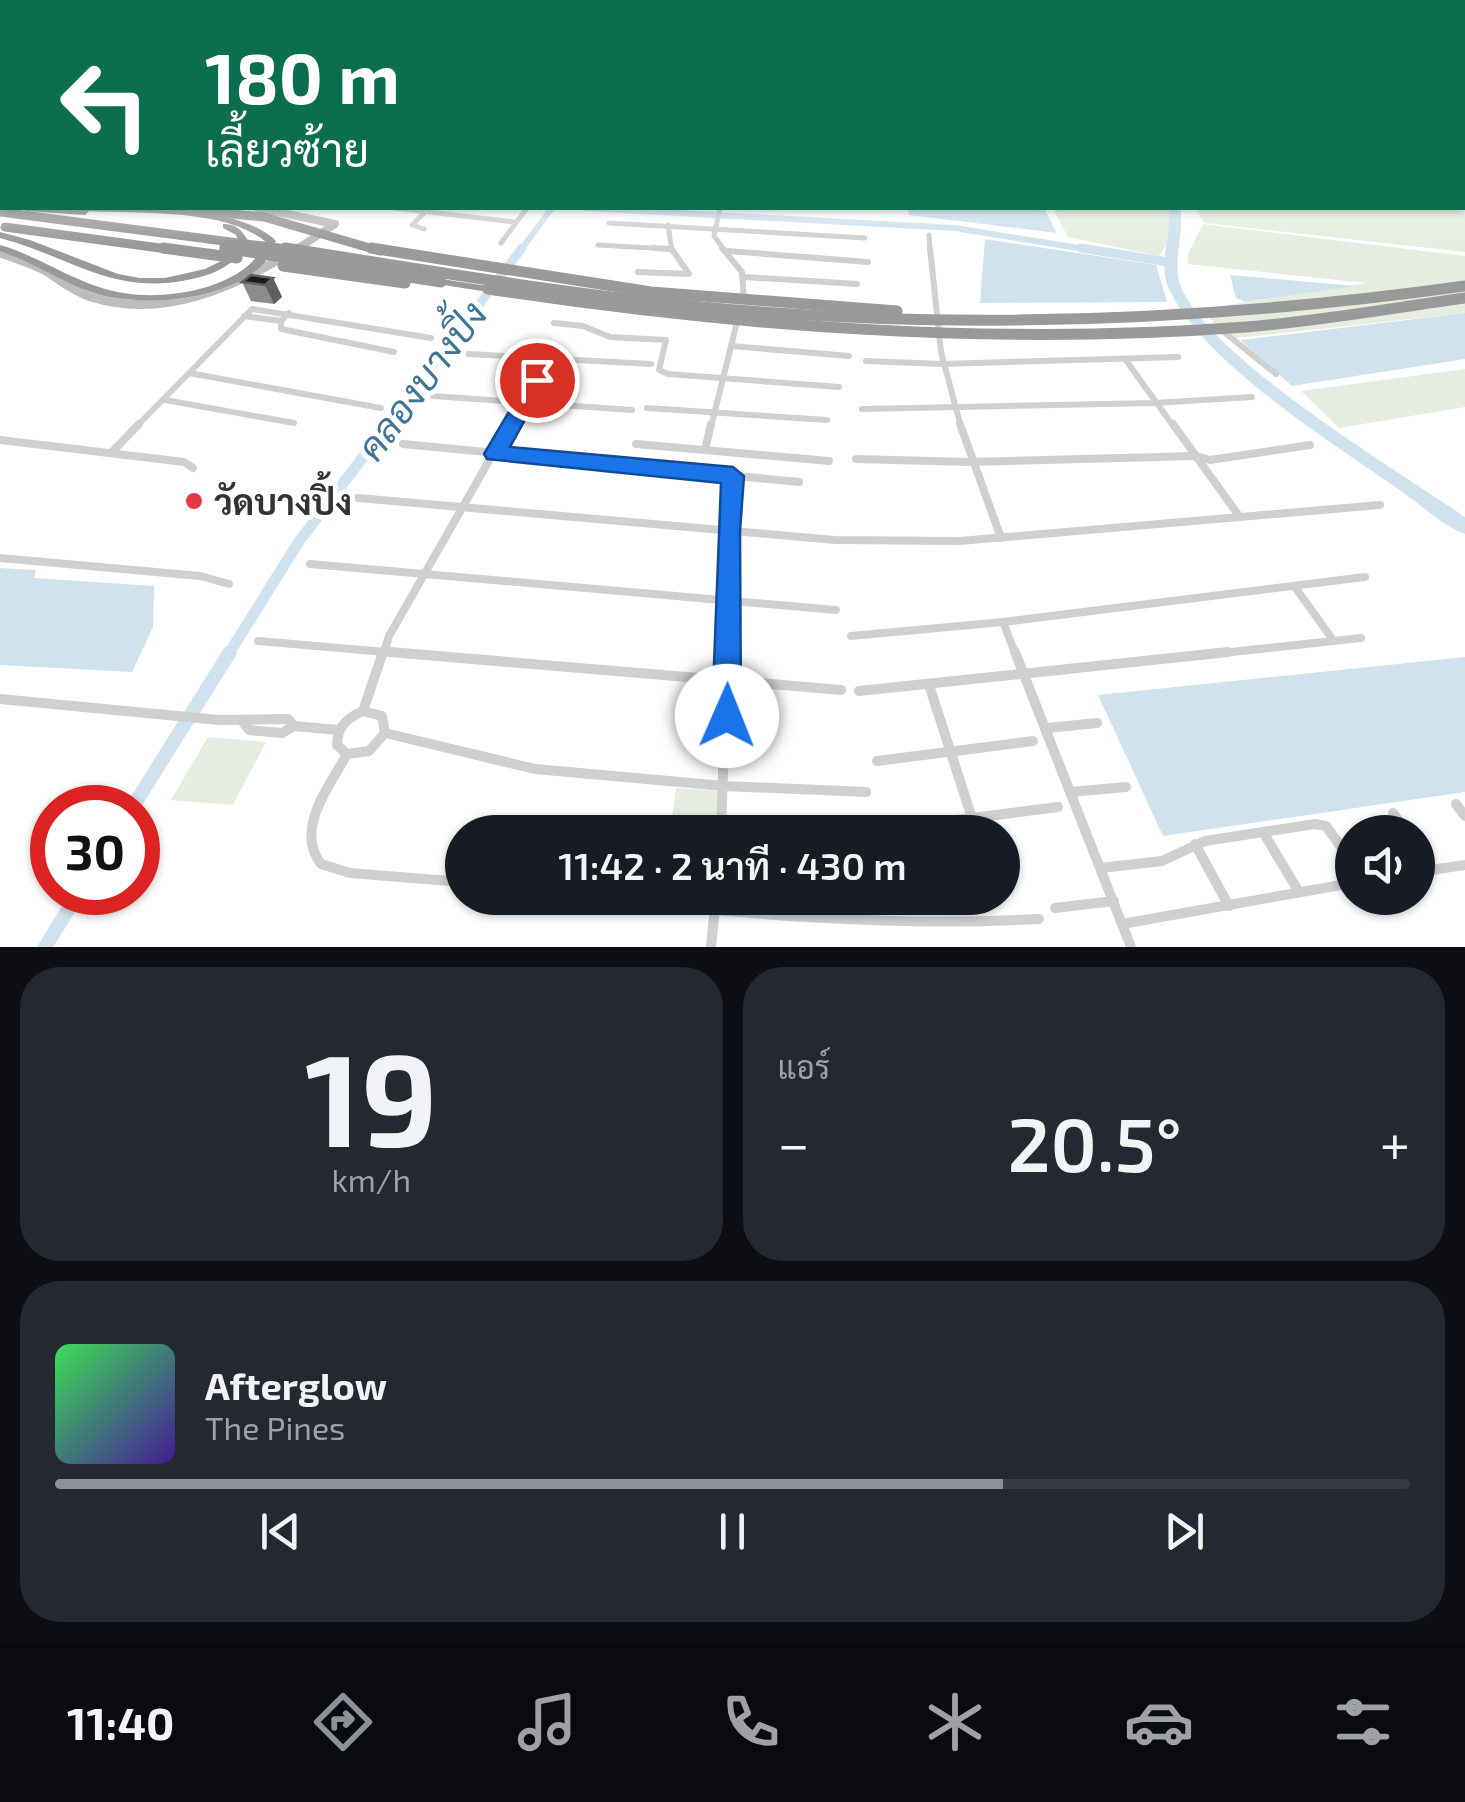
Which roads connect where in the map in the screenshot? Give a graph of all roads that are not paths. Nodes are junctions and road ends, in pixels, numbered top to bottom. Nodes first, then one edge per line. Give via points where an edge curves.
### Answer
1 (35, 210) edge
2 (50, 210) edge
3 (103, 210) edge
4 (186, 210) edge
5 (238, 210) edge
6 (268, 210) edge
7 (424, 210) edge
8 (524, 210) edge
9 (718, 211) edge
10 (514, 222) junction
11 (608, 223) dead end
12 (668, 225) junction
13 (1, 227) edge
14 (424, 228) dead end
15 (714, 230) junction
16 (929, 235) dead end
17 (865, 238) dead end
18 (501, 243) dead end
19 (598, 245) dead end
20 (670, 249) junction
21 (0, 250) edge
22 (726, 251) junction
23 (435, 258) junction
24 (868, 262) dead end
25 (638, 272) dead end
26 (744, 277) junction
27 (441, 282) joint
28 (857, 284) dead end
29 (1465, 286) edge
30 (1465, 298) edge
31 (289, 314) junction
32 (244, 316) junction
33 (280, 321) junction
34 (1022, 322) junction
35 (554, 323) dead end
36 (1219, 328) junction
37 (431, 338) dead end
38 (730, 346) junction
39 (394, 352) dead end
40 (468, 354) dead end
41 (849, 356) dead end
42 (1178, 357) dead end
43 (548, 359) junction
44 (1124, 359) junction
45 (866, 361) dead end
46 (651, 364) dead end
47 (942, 364) junction
48 (189, 373) junction
49 (1276, 374) dead end
50 (724, 378) junction
51 (839, 388) dead end
52 (433, 396) dead end
53 (1252, 397) dead end
54 (165, 400) junction
55 (526, 402) junction
56 (1155, 404) junction
57 (382, 408) dead end
58 (646, 408) dead end
59 (862, 409) dead end
60 (954, 409) junction
61 (632, 410) dead end
62 (711, 413) junction
63 (827, 420) dead end
64 (294, 423) dead end
65 (0, 440) edge
66 (403, 444) dead end
67 (636, 444) dead end
68 (1310, 444) dead end
69 (705, 450) junction
70 (111, 453) junction
71 (495, 454) junction
72 (1196, 456) junction
73 (856, 458) dead end
74 (829, 461) dead end
75 (971, 462) junction
76 (193, 468) dead end
77 (733, 476) junction
78 (799, 482) dead end
79 (358, 498) dead end
80 (1380, 505) dead end
81 (463, 506) junction
82 (1238, 516) junction
83 (728, 531) junction
84 (1001, 538) junction
85 (0, 558) edge
86 (310, 564) dead end
87 (422, 574) junction
88 (1365, 578) dead end
89 (229, 584) dead end
90 (1295, 587) junction
91 (727, 600) junction
92 (836, 610) dead end
93 (1003, 622) junction
94 (851, 636) dead end
95 (1361, 638) dead end
96 (258, 640) dead end
97 (1333, 640) junction
98 (382, 654) junction
99 (1026, 674) junction
100 (728, 680) junction
101 (928, 684) junction
102 (841, 690) dead end
103 (859, 691) dead end
104 (0, 699) edge
105 (364, 711) junction
106 (1097, 723) dead end
107 (1048, 728) junction
108 (338, 730) junction
109 (384, 733) junction
110 (1032, 741) dead end
111 (950, 752) junction
112 (347, 754) junction
113 (877, 761) dead end
114 (724, 786) junction
115 (1126, 787) dead end
116 (866, 792) dead end
117 (1071, 792) junction
118 (1456, 804) dead end
119 (1058, 807) dead end
120 (722, 815) edge
121 (971, 815) edge
122 (995, 815) edge
123 (1465, 816) edge
124 (1263, 832) junction
125 (1335, 838) edge
126 (1195, 844) junction
127 (1465, 865) edge
128 (1101, 868) junction
129 (1435, 869) edge
130 (445, 880) edge
131 (1335, 887) edge
132 (1299, 892) junction
133 (1114, 901) junction
134 (1229, 906) junction
135 (1055, 908) dead end
136 (716, 915) edge
137 (756, 915) edge
138 (1039, 919) dead end
139 (1122, 924) junction
140 (711, 947) edge
141 (1131, 947) edge

1 - 34 highway, bridge via 641,301 791,316
2 - 13 highway via 222,224 244,243 209,272 148,284 122,282
3 - 21 highway via 228,220 261,229 271,241 262,259 234,279 146,298 99,292
4 - 23 highway, bridge via 264,217 381,251
5 - 23 highway, bridge via 296,218
6 - 21 street via 336,224 244,281 166,302 102,300
7 - 10 street
7 - 14 street via 412,225
8 - 10 street
9 - 15 street
10 - 18 street
11 - 12 street
12 - 15 street
12 - 20 street
13 - 27 highway, bridge via 385,282
15 - 17 street
15 - 22 street
16 - 47 street via 929,295
19 - 20 street
20 - 25 street via 689,274
22 - 24 street
22 - 26 street
23 - 34 highway, bridge via 651,292
26 - 28 street
26 - 38 street via 747,292
27 - 36 highway, bridge via 638,312 865,332 1029,336
29 - 34 highway, bridge via 1240,314
30 - 36 highway, bridge
31 - 32 street via 256,308
31 - 33 street
31 - 37 street
32 - 33 street
32 - 48 street
33 - 39 street via 280,329 290,332
35 - 50 street via 610,337 666,340 662,372
36 - 49 street
38 - 41 street
38 - 50 street
40 - 43 street
42 - 44 street
43 - 46 street
43 - 55 street
44 - 47 street
44 - 56 street
45 - 47 street
47 - 60 street
48 - 54 street
48 - 57 street
50 - 51 street
50 - 62 street
52 - 55 street
53 - 56 street
54 - 64 street
54 - 70 street
55 - 61 street
55 - 71 street
56 - 60 street
56 - 72 street
58 - 62 street
59 - 60 street
60 - 75 street
62 - 63 street
62 - 69 street
65 - 70 street
66 - 71 street
67 - 69 street
68 - 72 street via 1210,460
69 - 74 street
70 - 76 street
71 - 77 street
71 - 81 street
72 - 75 street
72 - 82 street
73 - 75 street
75 - 84 street
77 - 78 street
77 - 83 street
79 - 81 street
80 - 82 street
81 - 83 street
81 - 87 street
82 - 84 street
83 - 84 street via 835,540
83 - 91 street
85 - 89 street
86 - 87 street
87 - 91 street
87 - 98 street
88 - 90 street
90 - 93 street
90 - 97 street
91 - 92 street
91 - 100 street
93 - 94 street
93 - 99 street
95 - 97 street
96 - 98 street
97 - 99 street
98 - 100 street
98 - 105 street
99 - 101 street
99 - 107 street
100 - 102 street
100 - 114 street
101 - 103 street
101 - 111 street
104 - 108 street via 244,722 249,730
105 - 108 street
105 - 109 street via 382,716
106 - 107 street
107 - 117 street
108 - 112 street via 337,745
109 - 112 street via 369,751
109 - 114 street via 535,769
110 - 111 street
111 - 113 street
111 - 121 street
112 - 130 street via 313,824 315,856 344,871
114 - 116 street
114 - 120 street
115 - 117 street
117 - 128 street
118 - 123 street
119 - 122 street
124 - 125 street via 1326,826
124 - 126 street
124 - 132 street
126 - 128 street via 1162,861
126 - 134 street
127 - 129 street
128 - 133 street
131 - 132 street
132 - 134 street
133 - 135 street
133 - 139 street
134 - 139 street
136 - 140 street
137 - 138 street via 890,925
139 - 141 street

